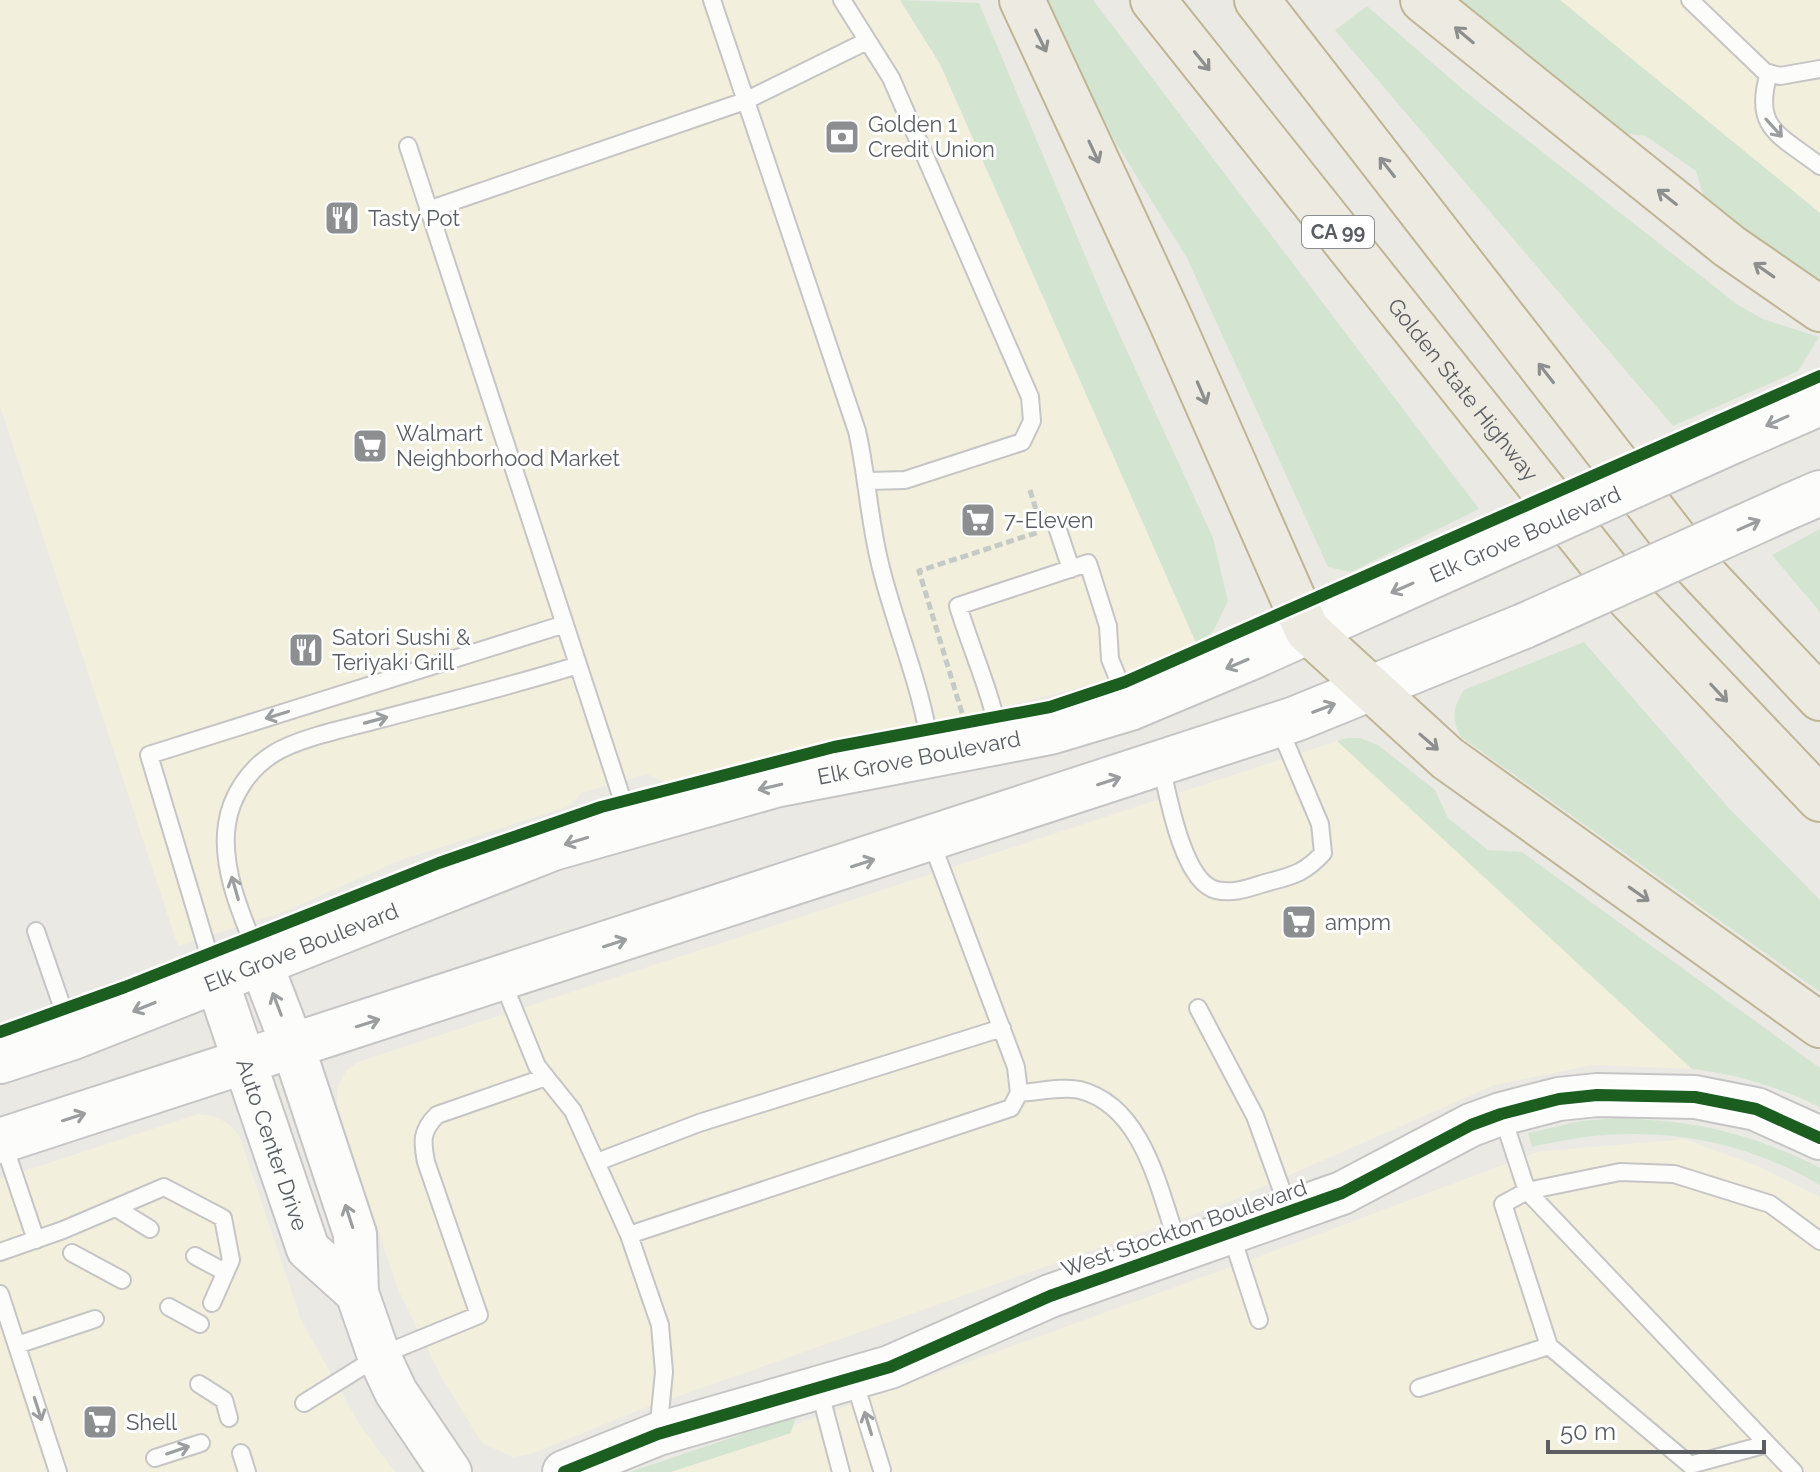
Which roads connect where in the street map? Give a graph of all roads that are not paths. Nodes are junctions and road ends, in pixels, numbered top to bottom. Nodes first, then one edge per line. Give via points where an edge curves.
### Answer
1 (712, 0) edge
2 (842, 0) edge
3 (1022, 0) edge
4 (1153, 0) edge
5 (1257, 0) edge
6 (1423, 0) edge
7 (1690, 0) edge
8 (867, 41) junction
9 (1820, 69) edge
10 (1769, 73) junction
11 (745, 101) junction
12 (408, 146) dead end
13 (1820, 166) edge
14 (428, 210) junction
15 (1820, 309) edge
16 (1820, 403) edge
17 (868, 481) junction
18 (1805, 500) edge
19 (1056, 524) dead end
20 (1071, 569) junction
21 (565, 624) junction
22 (1307, 630) junction
23 (578, 665) junction
24 (1370, 691) junction
25 (1820, 698) edge
26 (1130, 708) junction
27 (1278, 725) junction
28 (998, 730) junction
29 (930, 742) junction
30 (1160, 764) junction
31 (1820, 799) edge
32 (630, 824) junction
33 (931, 840) junction
34 (36, 931) dead end
35 (260, 961) junction
36 (216, 978) junction
37 (502, 980) junction
38 (1198, 1008) dead end
39 (1820, 1025) edge
40 (1002, 1028) junction
41 (73, 1037) junction
42 (293, 1047) junction
43 (0, 1061) edge
44 (243, 1064) junction
45 (546, 1077) junction
46 (1019, 1093) junction
47 (1501, 1114) junction
48 (1820, 1138) edge
49 (1, 1140) edge
50 (597, 1162) junction
51 (1527, 1191) junction
52 (116, 1208) junction
53 (1289, 1212) junction
54 (150, 1229) dead end
55 (1231, 1232) junction
56 (629, 1235) junction
57 (36, 1240) junction
58 (1820, 1241) edge
59 (1180, 1250) junction
60 (0, 1252) edge
61 (72, 1253) dead end
62 (195, 1256) dead end
63 (225, 1272) junction
64 (122, 1280) dead end
65 (357, 1293) junction
66 (0, 1294) edge
67 (212, 1303) dead end
68 (169, 1307) dead end
69 (95, 1319) dead end
70 (1259, 1320) dead end
71 (200, 1324) dead end
72 (17, 1345) junction
73 (1549, 1346) junction
74 (379, 1356) junction
75 (836, 1382) junction
76 (199, 1384) dead end
77 (1419, 1388) dead end
78 (304, 1403) dead end
79 (229, 1418) dead end
80 (658, 1434) junction
81 (201, 1443) dead end
82 (1767, 1444) junction
83 (241, 1453) dead end
84 (155, 1458) dead end
85 (882, 1470) dead end
86 (58, 1472) edge
87 (247, 1472) edge
88 (450, 1472) edge
89 (564, 1472) edge
90 (841, 1472) edge
91 (1794, 1472) edge

1 - 11 lane
2 - 8 lane
3 -> 22 highway
4 -> 31 highway, Golden State Highway / CA 99 via 1630,599
25 -> 5 highway via 1696,566
15 -> 6 highway via 1729,246
7 - 10 lane
8 - 11 lane
8 - 17 lane via 891,78 1030,397 1032,421 1022,442 905,480
9 - 10 lane
10 -> 13 lane via 1762,97 1769,126
11 - 14 lane
11 - 17 lane via 857,431
12 - 14 lane
14 - 21 lane
16 -> 22 main road, Elk Grove Boulevard, bridge
17 - 29 lane via 880,564
24 -> 18 main road, bridge
19 - 20 lane
20 - 26 lane via 1088,563 1108,626 1110,659
20 - 28 lane via 958,606 995,707
21 - 23 lane
21 -> 36 lane via 149,755
22 - 24 highway
22 -> 26 main road, Elk Grove Boulevard
23 - 32 lane
35 -> 23 lane via 227,855 227,823 235,800 260,764 276,752 348,727
27 -> 24 main road
24 -> 39 highway via 1447,758
26 - 28 main road, Elk Grove Boulevard via 1050,732
27 - 30 main road
27 - 30 lane via 1320,824 1323,853 1307,871 1238,891 1214,890 1196,878 1175,825
28 - 29 main road, Elk Grove Boulevard
29 -> 32 main road, Elk Grove Boulevard
33 -> 30 main road
32 -> 35 main road, Elk Grove Boulevard via 493,870
37 -> 33 main road
33 - 40 lane
34 - 41 lane
35 - 36 main road, Elk Grove Boulevard
42 -> 35 street, Auto Center Drive
36 -> 41 main road, Elk Grove Boulevard
36 - 44 street, Auto Center Drive
42 -> 37 main road
37 - 45 lane
38 - 53 lane via 1255,1116
40 - 46 lane
40 - 50 lane via 699,1123
41 - 43 main road, Elk Grove Boulevard
42 - 44 main road
65 -> 42 street, Auto Center Drive via 355,1234
49 -> 44 main road
44 - 65 street, Auto Center Drive via 308,1249
45 - 50 lane via 573,1111
45 - 74 lane via 437,1115 425,1126 421,1139 426,1162 479,1315
46 - 56 lane via 1011,1108
46 - 59 lane via 1080,1090 1113,1106 1137,1133
47 - 48 street, West Stockton Boulevard via 1597,1095 1695,1097 1756,1109
47 - 51 lane
47 - 53 street, West Stockton Boulevard via 1342,1193
49 - 57 lane
50 - 56 lane
51 - 58 lane via 1620,1172 1674,1174 1770,1204
51 - 73 lane via 1503,1204
51 - 82 lane
52 - 54 lane
52 - 57 lane
52 - 63 lane via 164,1187 223,1218 231,1260
53 - 55 street, West Stockton Boulevard
55 - 59 street, West Stockton Boulevard
55 - 70 lane
56 - 80 lane via 660,1325 664,1372
57 - 60 lane
59 - 75 street, West Stockton Boulevard via 1050,1296 944,1345
61 - 64 lane
62 - 63 lane
63 - 67 lane
65 - 74 street, Auto Center Drive
66 - 72 lane
68 - 71 lane
69 - 72 lane
72 -> 86 lane
73 - 77 lane
73 - 82 lane via 1690,1465
74 - 78 lane
74 - 88 street, Auto Center Drive via 396,1392
75 - 80 street, West Stockton Boulevard
85 -> 75 lane
75 - 90 lane
76 - 79 lane via 224,1400
80 - 89 street, West Stockton Boulevard
84 -> 81 lane
82 - 91 lane
83 - 87 lane

